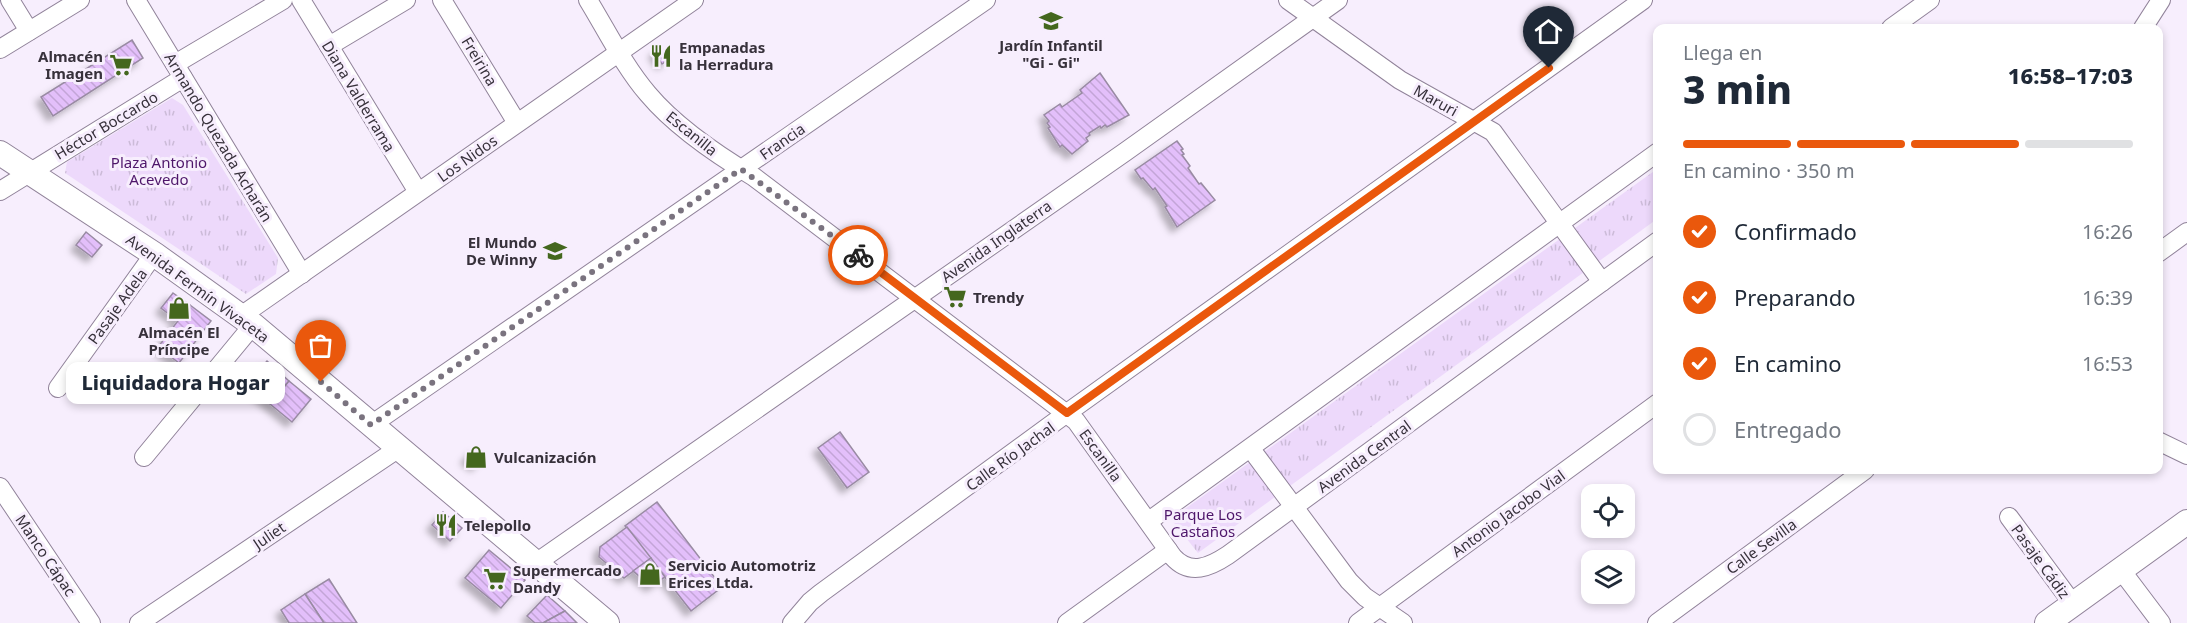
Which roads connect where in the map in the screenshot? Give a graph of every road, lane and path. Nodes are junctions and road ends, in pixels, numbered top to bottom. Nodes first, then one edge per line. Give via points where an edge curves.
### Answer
1 (10, 0) edge
2 (80, 0) edge
3 (136, 0) edge
4 (283, 0) edge
5 (301, 0) edge
6 (406, 0) edge
7 (442, 0) edge
8 (588, 0) edge
9 (694, 0) edge
10 (986, 0) edge
11 (1288, 0) edge
12 (1338, 0) edge
13 (1642, 0) edge
14 (1930, 0) edge
15 (2161, 0) edge
16 (1312, 18) junction
17 (1897, 24) edge
18 (2146, 24) edge
19 (29, 31) junction
20 (329, 46) junction
21 (0, 49) edge
22 (620, 52) junction
23 (179, 71) junction
24 (1475, 122) junction
25 (517, 123) junction
26 (0, 153) edge
27 (1653, 156) edge
28 (741, 169) junction
29 (28, 172) junction
30 (0, 191) edge
31 (418, 192) junction
32 (1560, 224) junction
33 (2187, 232) edge
34 (1653, 245) edge
35 (2163, 249) edge
36 (154, 254) junction
37 (302, 273) junction
38 (1602, 282) junction
39 (914, 298) junction
40 (247, 321) junction
41 (58, 388) dead end
42 (1653, 407) edge
43 (1067, 413) junction
44 (371, 425) junction
45 (2163, 443) edge
46 (399, 448) junction
47 (1251, 448) junction
48 (2187, 455) edge
49 (144, 457) dead end
50 (1860, 474) edge
51 (0, 487) edge
52 (1295, 507) junction
53 (2009, 517) dead end
54 (1149, 521) junction
55 (2187, 522) edge
56 (1168, 550) junction
57 (536, 563) junction
58 (2121, 570) junction
59 (2073, 604) junction
60 (1379, 607) junction
61 (91, 623) edge
62 (139, 623) edge
63 (607, 623) edge
64 (792, 623) edge
65 (1067, 623) edge
66 (1358, 623) edge
67 (1403, 623) edge
68 (1657, 623) edge
69 (2048, 623) edge
70 (2161, 623) edge

1 - 19 street
2 - 19 street
3 - 23 street, Armando Quezada Acharán
4 - 23 street, Héctor Boccardo
5 - 20 street, Diana Valderrama
6 - 20 street
7 - 25 street, Freirina
8 - 22 street, Escanilla
9 - 22 street, Los Nidos
10 - 28 street, Francia
11 - 16 street, Maruri
12 - 16 street, Avenida Inglaterra
13 - 24 street, Calle Río Jachal
14 - 17 street
15 - 18 street
16 - 24 street, Maruri via 1400,80
16 - 39 street, Avenida Inglaterra
19 - 21 street
20 - 31 street, Diana Valderrama
22 - 25 street, Los Nidos
22 - 28 street, Escanilla via 662,108
23 - 29 street, Héctor Boccardo
23 - 37 street, Armando Quezada Acharán
24 - 32 street, Maruri via 1497,136
24 - 43 street, Calle Río Jachal
25 - 31 street, Los Nidos
26 - 29 main road, Avenida Fermín Vivaceta
27 - 32 street
28 - 39 street, Escanilla
28 - 44 street, Francia
29 - 30 street, Héctor Boccardo
29 - 36 main road, Avenida Fermín Vivaceta
31 - 37 street, Los Nidos
32 - 38 street, Maruri
32 - 47 street
33 - 35 street
34 - 38 street, Avenida Central
36 - 40 main road, Avenida Fermín Vivaceta
36 - 41 street, Pasaje Adela
37 - 40 street, Los Nidos
38 - 52 street, Avenida Central
39 - 43 street, Escanilla
39 - 57 street, Avenida Inglaterra
40 - 44 main road, Avenida Fermín Vivaceta
40 - 49 street, Los Nidos
42 - 60 street, Antonio Jacobo Vial
43 - 54 street, Escanilla
43 - 64 street, Calle Río Jachal via 821,593
44 - 46 main road, Avenida Fermín Vivaceta
45 - 48 street
46 - 57 main road, Avenida Fermín Vivaceta
46 - 62 street, Juliet
47 - 52 street
47 - 54 street
50 - 68 street, Calle Sevilla
51 - 61 street, Manco Cápac
52 - 56 street, Avenida Central via 1211,566 1186,568
52 - 60 street via 1349,581
53 - 59 street, Pasaje Cádiz
54 - 56 street, Escanilla
55 - 58 main road
56 - 65 street
57 - 63 main road, Avenida Fermín Vivaceta
58 - 59 main road
58 - 70 street
59 - 69 main road
60 - 66 street, Antonio Jacobo Vial
60 - 67 street

